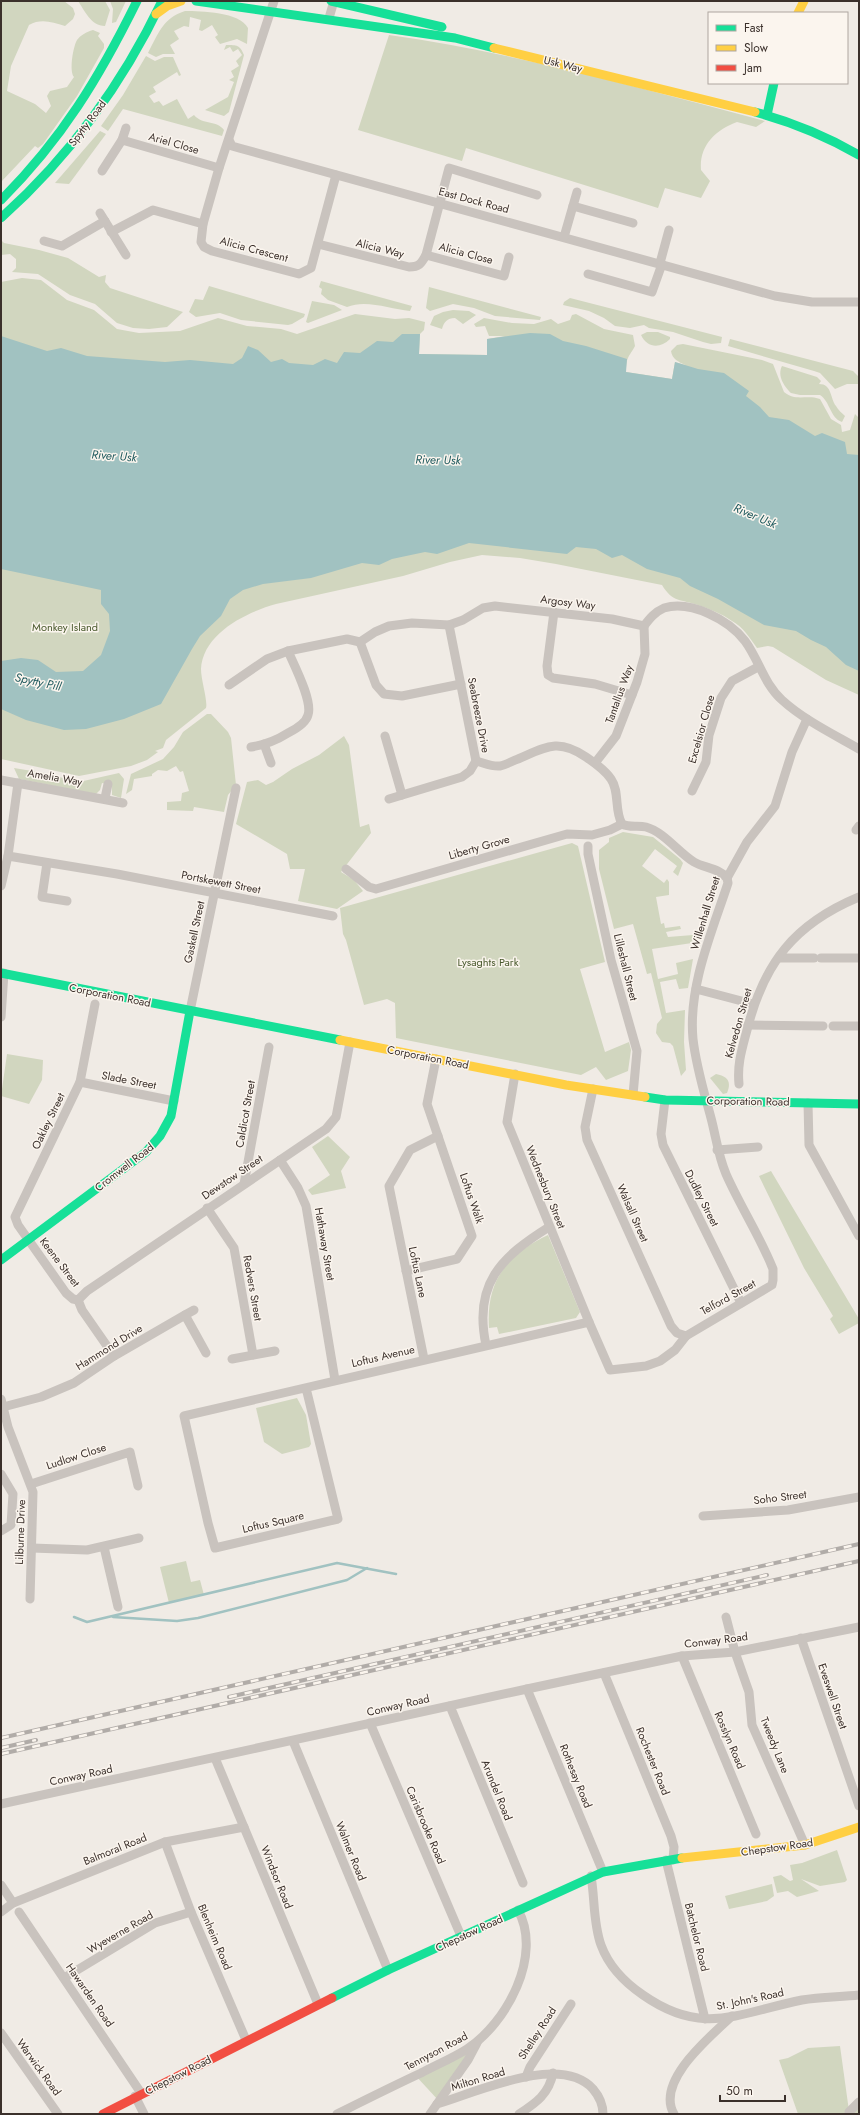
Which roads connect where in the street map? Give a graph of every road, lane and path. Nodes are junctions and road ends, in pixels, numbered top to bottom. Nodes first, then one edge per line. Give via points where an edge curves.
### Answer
1 (137, 1) edge
2 (145, 1) edge
3 (162, 1) edge
4 (181, 1) edge
5 (196, 1) edge
6 (241, 1) edge
7 (274, 1) edge
8 (333, 1) edge
9 (804, 1) edge
10 (257, 9) junction
11 (271, 12) junction
12 (798, 12) edge
13 (156, 15) junction
14 (329, 18) junction
15 (120, 34) junction
16 (774, 84) edge
17 (768, 111) junction
18 (126, 128) dead end
19 (122, 140) junction
20 (229, 140) junction
21 (859, 146) edge
22 (859, 155) edge
23 (219, 168) junction
24 (102, 171) dead end
25 (336, 175) junction
26 (577, 192) dead end
27 (537, 195) dead end
28 (1, 200) edge
29 (440, 204) junction
30 (572, 206) junction
31 (100, 213) dead end
32 (4, 216) edge
33 (105, 221) junction
34 (633, 223) dead end
35 (204, 224) junction
36 (669, 230) dead end
37 (112, 232) junction
38 (564, 237) junction
39 (44, 241) dead end
40 (318, 244) junction
41 (126, 255) dead end
42 (426, 255) junction
43 (509, 257) dead end
44 (661, 264) junction
45 (588, 274) dead end
46 (859, 302) edge
47 (554, 612) junction
48 (449, 625) junction
49 (644, 626) junction
50 (360, 642) junction
51 (288, 651) junction
52 (758, 667) junction
53 (229, 684) dead end
54 (461, 684) junction
55 (632, 695) junction
56 (807, 719) junction
57 (385, 736) dead end
58 (264, 744) junction
59 (251, 747) dead end
60 (859, 748) edge
61 (476, 761) junction
62 (271, 763) dead end
63 (595, 763) junction
64 (1, 780) edge
65 (18, 783) junction
66 (108, 784) dead end
67 (236, 788) dead end
68 (692, 791) dead end
69 (402, 795) junction
70 (105, 798) junction
71 (389, 799) dead end
72 (123, 803) dead end
73 (622, 824) junction
74 (588, 846) dead end
75 (8, 856) junction
76 (47, 863) junction
77 (346, 869) dead end
78 (727, 878) junction
79 (1, 884) edge
80 (214, 893) junction
81 (859, 897) edge
82 (67, 901) dead end
83 (333, 916) dead end
84 (779, 958) junction
85 (859, 958) edge
86 (3, 973) edge
87 (696, 989) junction
88 (95, 1004) dead end
89 (754, 1004) junction
90 (190, 1011) junction
91 (1, 1017) edge
92 (748, 1025) junction
93 (823, 1026) dead end
94 (833, 1026) dead end
95 (859, 1026) edge
96 (350, 1042) junction
97 (269, 1047) dead end
98 (436, 1059) junction
99 (514, 1074) junction
100 (80, 1082) junction
101 (739, 1084) dead end
102 (593, 1088) junction
103 (633, 1095) junction
104 (665, 1100) junction
105 (706, 1100) junction
106 (174, 1101) junction
107 (808, 1103) junction
108 (859, 1104) edge
109 (438, 1136) junction
110 (758, 1147) dead end
111 (718, 1150) junction
112 (280, 1160) junction
113 (244, 1184) junction
114 (207, 1208) junction
115 (549, 1227) junction
116 (859, 1236) edge
117 (28, 1240) junction
118 (1, 1260) edge
119 (406, 1271) junction
120 (78, 1300) junction
121 (741, 1302) junction
122 (194, 1310) dead end
123 (185, 1315) junction
124 (589, 1322) junction
125 (686, 1336) junction
126 (486, 1345) junction
127 (275, 1350) dead end
128 (206, 1352) dead end
129 (253, 1355) junction
130 (114, 1356) junction
131 (232, 1358) dead end
132 (424, 1359) junction
133 (335, 1380) junction
134 (306, 1388) junction
135 (2, 1403) edge
136 (184, 1416) joint
137 (1, 1474) edge
138 (31, 1484) junction
139 (138, 1486) dead end
140 (859, 1498) edge
141 (703, 1516) dead end
142 (1, 1531) edge
143 (139, 1538) dead end
144 (104, 1547) junction
145 (32, 1548) junction
146 (30, 1599) dead end
147 (118, 1607) dead end
148 (726, 1617) dead end
149 (859, 1627) edge
150 (801, 1638) junction
151 (735, 1652) junction
152 (682, 1656) junction
153 (604, 1673) junction
154 (527, 1689) junction
155 (450, 1706) junction
156 (370, 1723) junction
157 (293, 1741) junction
158 (215, 1758) junction
159 (1, 1804) edge
160 (859, 1806) edge
161 (859, 1826) edge
162 (244, 1827) junction
163 (756, 1834) dead end
164 (165, 1842) junction
165 (805, 1845) junction
166 (669, 1860) junction
167 (603, 1872) junction
168 (591, 1876) junction
169 (523, 1883) dead end
170 (1, 1885) edge
171 (13, 1903) junction
172 (518, 1910) junction
173 (1, 1912) edge
174 (19, 1912) dead end
175 (191, 1912) junction
176 (461, 1936) junction
177 (388, 1970) junction
178 (64, 1978) junction
179 (859, 1995) edge
180 (318, 2004) junction
181 (571, 2004) dead end
182 (732, 2016) junction
183 (705, 2019) junction
184 (1, 2033) edge
185 (246, 2040) junction
186 (477, 2042) junction
187 (553, 2073) junction
188 (526, 2077) junction
189 (138, 2095) junction
190 (859, 2102) edge
191 (437, 2104) junction
192 (849, 2112) dead end
193 (58, 2114) edge
194 (103, 2114) edge
195 (144, 2114) edge
196 (337, 2114) edge
197 (430, 2114) edge
198 (519, 2114) edge
199 (603, 2114) edge
200 (674, 2114) edge

1 - 15 main road
2 - 15 main road
3 - 13 main road
4 - 13 main road via 167,6
5 - 10 main road, Usk Way
6 - 10 main road, Usk Way
7 - 11 street
8 - 14 street
8 - 17 main road, Usk Way via 544,50
9 - 12 main road
10 - 11 main road, Usk Way
11 - 14 main road, Usk Way
11 - 20 street
13 - 32 main road, Spytty Road via 134,56 98,111 50,170
14 - 17 main road, Usk Way via 428,32 477,42
15 - 28 main road, Spytty Road via 96,79 59,136
16 - 17 main road
17 - 21 main road, Usk Way via 803,118
17 - 22 main road, Usk Way via 814,131
18 - 19 street
19 - 23 street, Ariel Close
19 - 24 street
20 - 23 street, Alicia Crescent
20 - 25 street, East Dock Road via 232,146
23 - 35 street, Alicia Crescent
25 - 29 street, East Dock Road
25 - 40 street, Alicia Crescent
26 - 30 street
27 - 29 street via 449,168
29 - 38 street, East Dock Road
29 - 42 street
30 - 34 street
30 - 38 street
31 - 33 street
33 - 37 street
33 - 39 street via 62,246
35 - 37 street via 153,210
35 - 40 street, Alicia Crescent via 201,242 204,247 299,274 311,268
36 - 44 street
37 - 41 street
38 - 44 street, East Dock Road
40 - 42 street, Alicia Way via 408,267 416,267
42 - 43 street, Alicia Close via 504,276
44 - 45 street via 652,292
44 - 46 street, East Dock Road via 792,300
47 - 48 street, Argosy Way via 487,607
47 - 49 street, Argosy Way
47 - 55 street via 546,666 548,675 553,678 595,684
48 - 50 street, Argosy Way via 412,623 389,626
48 - 54 street, Seabreeze Drive
49 - 52 street via 654,614 664,608 690,608 715,618 736,632 750,650
49 - 55 street, Tantallus Way via 645,654
50 - 51 street via 347,639
50 - 54 street via 376,685 384,694 402,696
51 - 53 street via 267,659
51 - 58 street via 306,695 309,713 296,728
52 - 56 street via 772,691
52 - 68 street, Excelsior Close via 732,681 721,698 709,735 706,762
54 - 61 street, Seabreeze Drive
55 - 63 street, Tantallus Way via 616,736
56 - 60 street
56 - 78 street, Willenhall Street via 794,747 775,806 747,842
57 - 69 street
58 - 59 street
58 - 62 street
61 - 63 street via 502,766 542,749 563,745
61 - 69 street, Seabreeze Drive via 470,771 462,777
63 - 73 street via 614,785
64 - 65 street, Amelia Way
65 - 70 street, Amelia Way
65 - 75 street
66 - 70 street
67 - 80 street, Gaskell Street
69 - 71 street, Seabreeze Drive
70 - 72 street, Amelia Way
73 - 77 street, Liberty Grove via 592,835 567,834 376,889 369,887
73 - 78 street via 646,827 654,831 695,862
74 - 103 street, Lilleshall Street via 611,960 637,1051
75 - 76 street, Portskewett Street
75 - 79 street
76 - 80 street, Portskewett Street
76 - 82 street via 42,897
78 - 87 street, Willenhall Street via 728,883
80 - 83 street, Portskewett Street
80 - 90 street, Gaskell Street
81 - 84 street, Kelvedon Street via 814,920 798,933
84 - 85 street
84 - 89 street, Kelvedon Street via 765,976
86 - 90 main road, Corporation Road
86 - 91 street
87 - 89 street
87 - 105 street, Willenhall Street via 693,1038
88 - 100 street, Oakley Street
89 - 92 street, Kelvedon Street
90 - 96 main road, Corporation Road
90 - 106 main road, Cromwell Road
92 - 93 street
92 - 101 street, Kelvedon Street via 738,1060
94 - 95 street
96 - 98 main road, Corporation Road
96 - 112 street, Dewstow Street via 336,1117 326,1129
97 - 113 street, Caldicot Street
98 - 99 main road, Corporation Road
98 - 109 street via 427,1104
99 - 102 main road, Corporation Road
99 - 115 street, Wednesbury Street via 507,1122
100 - 106 street, Slade Street
100 - 117 street, Oakley Street via 15,1217
102 - 103 main road, Corporation Road
102 - 125 street, Walsall Street via 585,1128 587,1140 668,1321 674,1330
103 - 104 main road, Corporation Road
104 - 105 main road, Corporation Road
104 - 121 street, Dudley Street via 661,1134 663,1145
105 - 107 main road, Corporation Road
105 - 111 street, Telford Street
106 - 117 main road, Cromwell Road via 165,1130 158,1141
107 - 108 main road, Corporation Road
107 - 116 street via 809,1145
109 - 119 street, Loftus Lane via 410,1150 389,1183
109 - 119 street, Loftus Walk via 472,1236 457,1259
110 - 111 street
111 - 121 street, Telford Street via 730,1182 774,1273 770,1287
112 - 113 street, Dewstow Street
112 - 133 street, Hathaway Street via 306,1206
113 - 114 street, Dewstow Street
114 - 120 street, Dewstow Street via 87,1290
114 - 129 street, Redvers Street via 234,1248
115 - 124 street, Wednesbury Street
115 - 126 street via 513,1252 491,1282 486,1295 483,1321
117 - 118 main road, Cromwell Road
117 - 120 street, Keene Street via 66,1292
119 - 132 street, Loftus Lane
120 - 130 street, Keene Street via 80,1308
121 - 125 street, Telford Street
122 - 123 street, Hammond Drive
123 - 128 street
123 - 130 street, Hammond Drive
124 - 125 street, Telford Street via 610,1370 646,1366 660,1361 675,1350
124 - 126 street, Loftus Avenue
126 - 132 street, Loftus Avenue
127 - 129 street
129 - 131 street
130 - 135 street, Hammond Drive via 63,1388 41,1397
132 - 133 street, Loftus Avenue
133 - 134 street, Loftus Avenue
134 - 136 street, Loftus Avenue
134 - 136 street, Loftus Square via 338,1519 215,1548
135 - 138 street, Lilburne Drive via 8,1427
137 - 142 street via 12,1491 12,1521 8,1528
138 - 139 street, Ludlow Close via 134,1451
138 - 145 street, Lilburne Drive via 34,1496
140 - 141 street, Soho Street via 788,1510
143 - 144 street
144 - 145 street via 73,1550
144 - 147 street
145 - 146 street, Lilburne Drive
148 - 151 street
149 - 150 street, Conway Road
150 - 151 street, Conway Road
150 - 160 street, Eveswell Street
151 - 152 street, Conway Road
151 - 165 street, Tweedy Lane via 749,1692 752,1725
152 - 153 street, Conway Road
152 - 163 street, Rosslyn Road
153 - 154 street, Conway Road
153 - 166 street, Rochester Road via 674,1847
154 - 155 street, Conway Road
154 - 167 street, Rothesay Road
155 - 156 street, Conway Road
155 - 169 street, Arundel Road
156 - 157 street, Conway Road
156 - 176 street, Carisbrooke Road
157 - 158 street, Conway Road
157 - 177 street, Walmer Road
158 - 159 street, Conway Road
158 - 162 street, Windsor Road
161 - 165 main road, Chepstow Road
162 - 164 street, Balmoral Road
162 - 180 street, Windsor Road
164 - 171 street, Balmoral Road
164 - 175 street, Blenheim Road
165 - 166 main road, Chepstow Road
166 - 167 main road, Chepstow Road
166 - 183 street, Batchelor Road
167 - 168 main road, Chepstow Road
168 - 172 main road, Chepstow Road
168 - 183 street, St. John's Road via 598,1937 605,1955 617,1973 635,1990 671,2012
170 - 171 street
171 - 173 street, Balmoral Road
172 - 176 main road, Chepstow Road
172 - 186 street, Tennyson Road via 526,1934 526,1958 522,1974 500,2014
174 - 178 street, Hawarden Road
175 - 178 street, Wyeverne Road via 155,1923
175 - 185 street, Blenheim Road
176 - 177 main road, Chepstow Road
177 - 180 main road, Chepstow Road
178 - 189 street, Hawarden Road
179 - 182 street, St. John's Road via 804,2000
180 - 185 main road, Chepstow Road
181 - 188 street, Shelley Road
182 - 183 street, St. John's Road
182 - 200 street via 692,2056 678,2076 670,2098
184 - 193 street, Warwick Road
185 - 189 main road, Chepstow Road
186 - 191 street, Milton Road via 468,2060
186 - 196 street, Tennyson Road
187 - 188 street, Milton Road
187 - 198 street via 546,2092
187 - 199 street, Milton Road via 574,2076 585,2082 598,2097
188 - 191 street, Milton Road
189 - 194 main road, Chepstow Road
189 - 195 street, Hawarden Road
190 - 192 street
191 - 197 street, Milton Road

